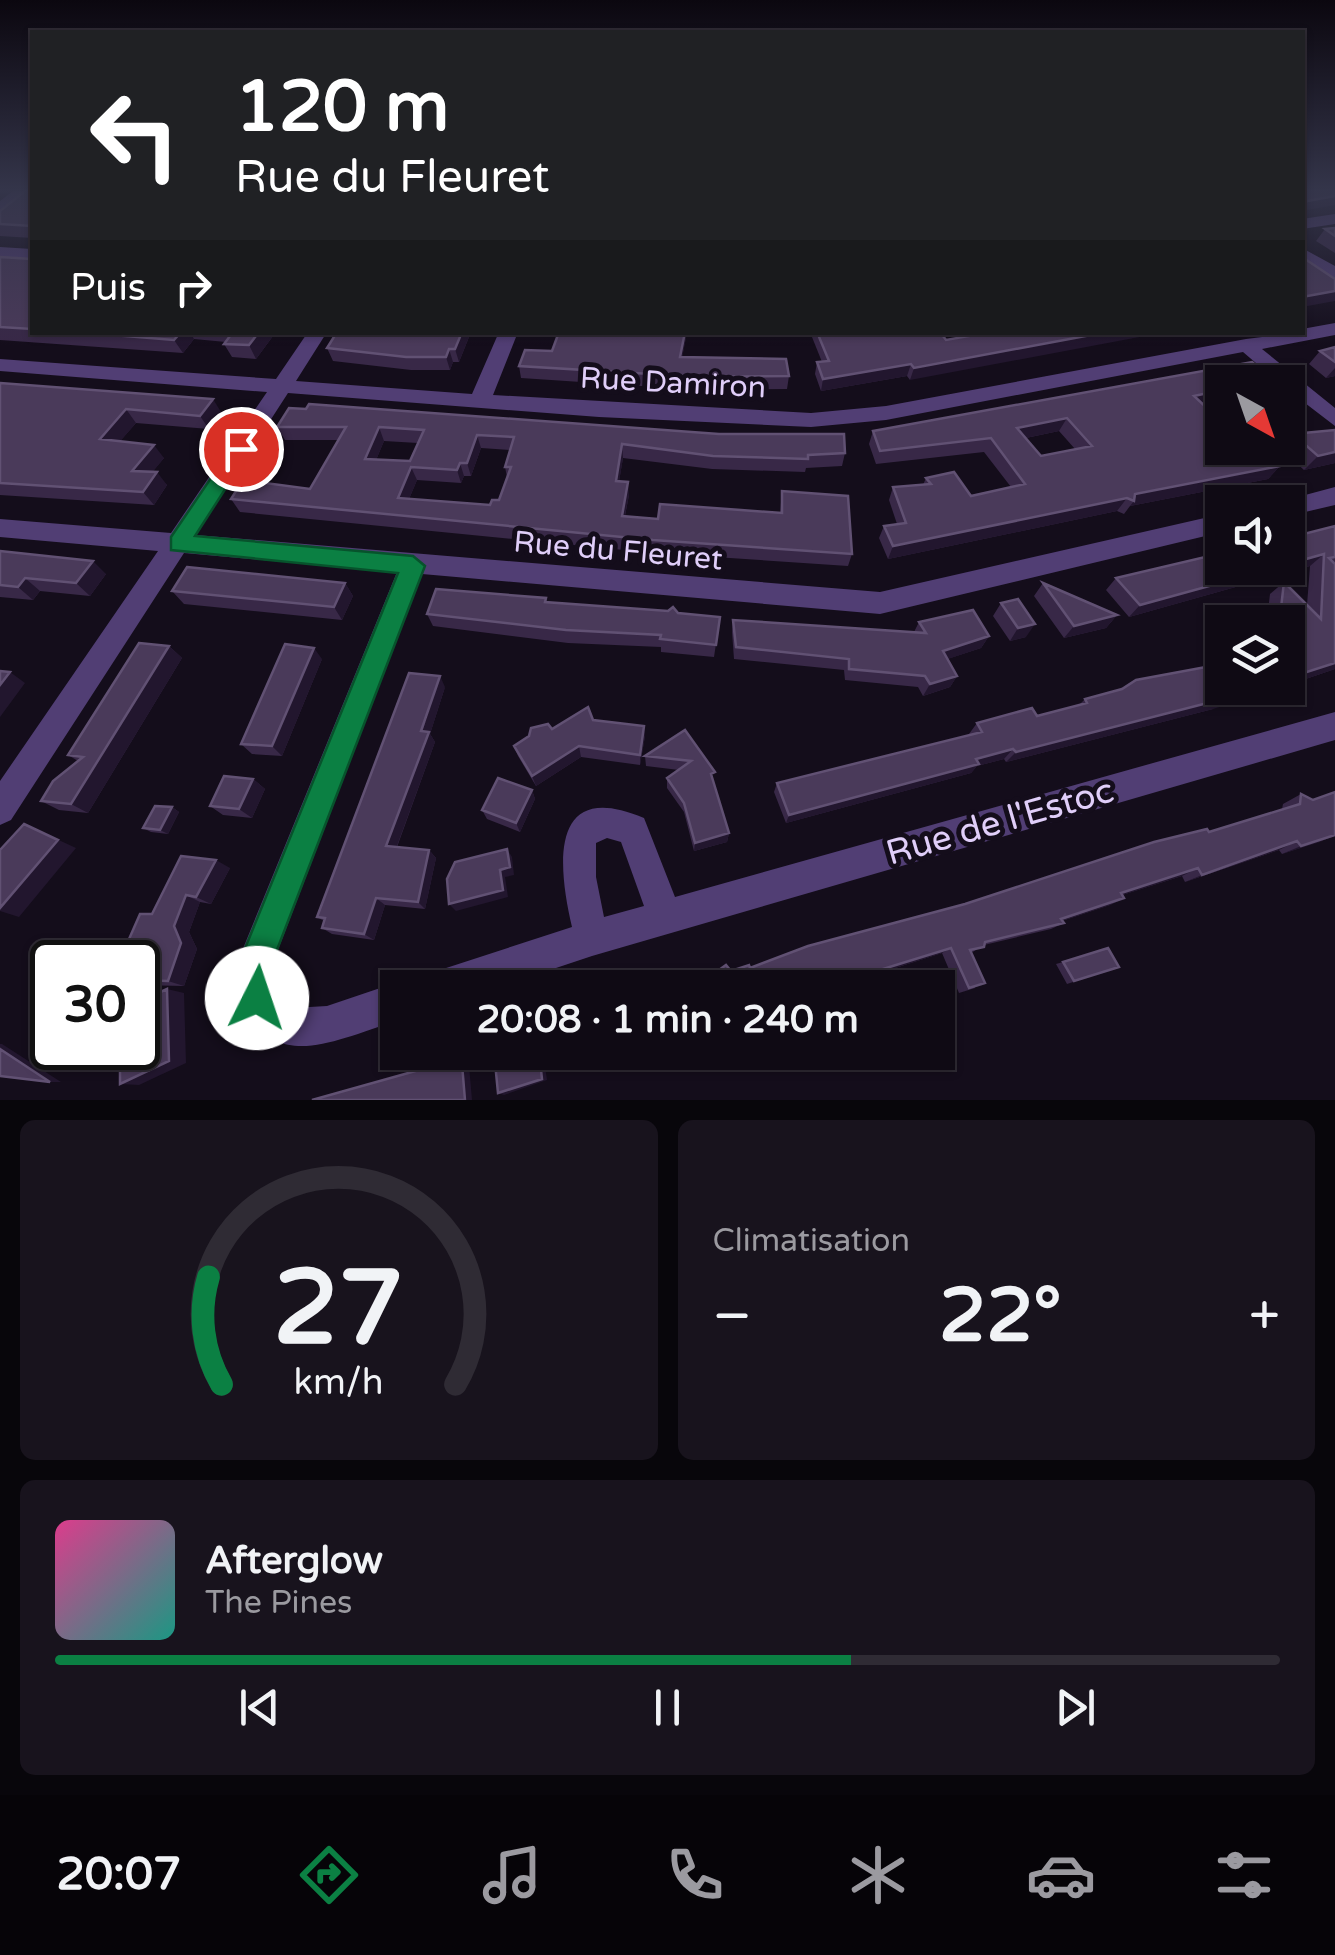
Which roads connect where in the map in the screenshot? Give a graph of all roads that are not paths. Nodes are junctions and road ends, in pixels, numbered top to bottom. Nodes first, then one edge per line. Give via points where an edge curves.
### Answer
1 (0, 252) edge
2 (30, 254) edge
3 (1305, 254) edge
4 (1335, 274) edge
5 (1335, 328) edge
6 (1305, 334) edge
7 (316, 335) edge
8 (508, 335) edge
9 (1298, 335) edge
10 (1246, 345) junction
11 (0, 365) edge
12 (283, 385) junction
13 (480, 400) junction
14 (1335, 419) edge
15 (1335, 496) edge
16 (1305, 504) edge
17 (1205, 527) edge
18 (0, 528) edge
19 (178, 544) junction
20 (413, 566) junction
21 (1335, 726) edge
22 (12, 775) edge
23 (0, 809) edge
24 (666, 917) junction
25 (592, 938) junction
26 (495, 970) edge
27 (380, 1007) edge

1 - 2 street
3 - 4 street
5 - 6 street, Rue Damiron
7 - 12 street
8 - 13 street
9 - 10 street, Rue Damiron
10 - 13 street, Rue Damiron via 811,420
10 - 14 street
11 - 12 street, Rue Damiron
12 - 13 street, Rue Damiron
12 - 19 street
15 - 16 street
17 - 20 street, Rue du Fleuret via 880,603
18 - 19 street, Rue du Fleuret
19 - 20 street, Rue du Fleuret
19 - 22 street
20 - 27 street via 254,968 266,1016 285,1027 310,1029
21 - 24 street, Rue de l'Estoc
22 - 23 street
24 - 25 street, Rue de l'Estoc
24 - 25 street via 634,829 614,820 598,822 580,836 575,856
25 - 26 street, Rue de l'Estoc

